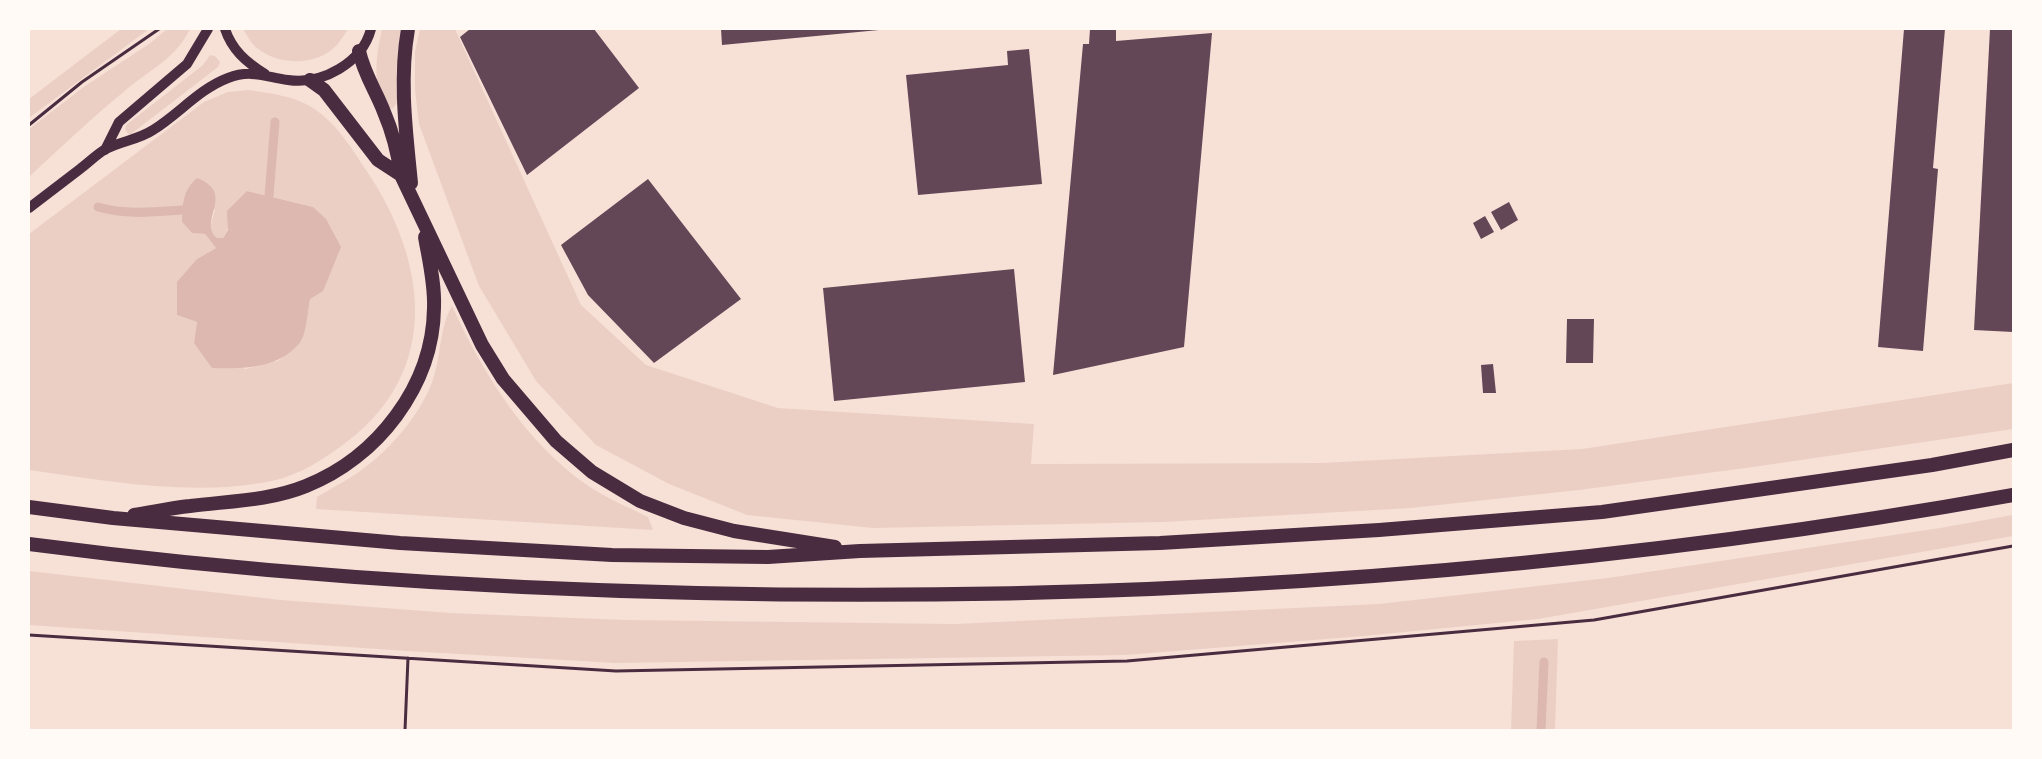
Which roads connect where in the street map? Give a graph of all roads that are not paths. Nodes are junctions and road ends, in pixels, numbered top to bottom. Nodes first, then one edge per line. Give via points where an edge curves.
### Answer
1 (208, 29) edge
2 (225, 29) edge
3 (371, 29) edge
4 (408, 29) edge
5 (359, 51) junction
6 (266, 74) junction
7 (310, 80) junction
8 (105, 150) junction
9 (401, 175) junction
10 (413, 196) junction
11 (29, 208) edge
12 (422, 221) junction
13 (2013, 450) edge
14 (2013, 495) edge
15 (29, 507) edge
16 (112, 518) junction
17 (29, 544) edge
18 (860, 551) junction

1 - 8 main road via 187,64 119,122
2 - 6 main road via 244,61
3 - 5 main road
4 - 10 highway via 403,89
5 - 7 main road via 338,70
5 - 9 highway via 363,69 384,110 396,145
6 - 7 main road via 288,80
6 - 8 main road via 228,78 204,90 154,130
7 - 9 highway via 324,90 378,160
8 - 11 main road
9 - 10 highway
10 - 12 highway
12 - 16 highway via 433,290 429,343 422,370 407,401 375,441 331,474 298,489 244,501
12 - 18 highway via 482,345 503,379 556,441 592,472 640,501 684,518 734,531
13 - 18 highway via 1602,512 1160,543
14 - 17 highway via 1760,534 1507,565 1055,593 797,595 448,584 145,558
15 - 16 highway
16 - 18 highway via 400,543 612,555 768,557

